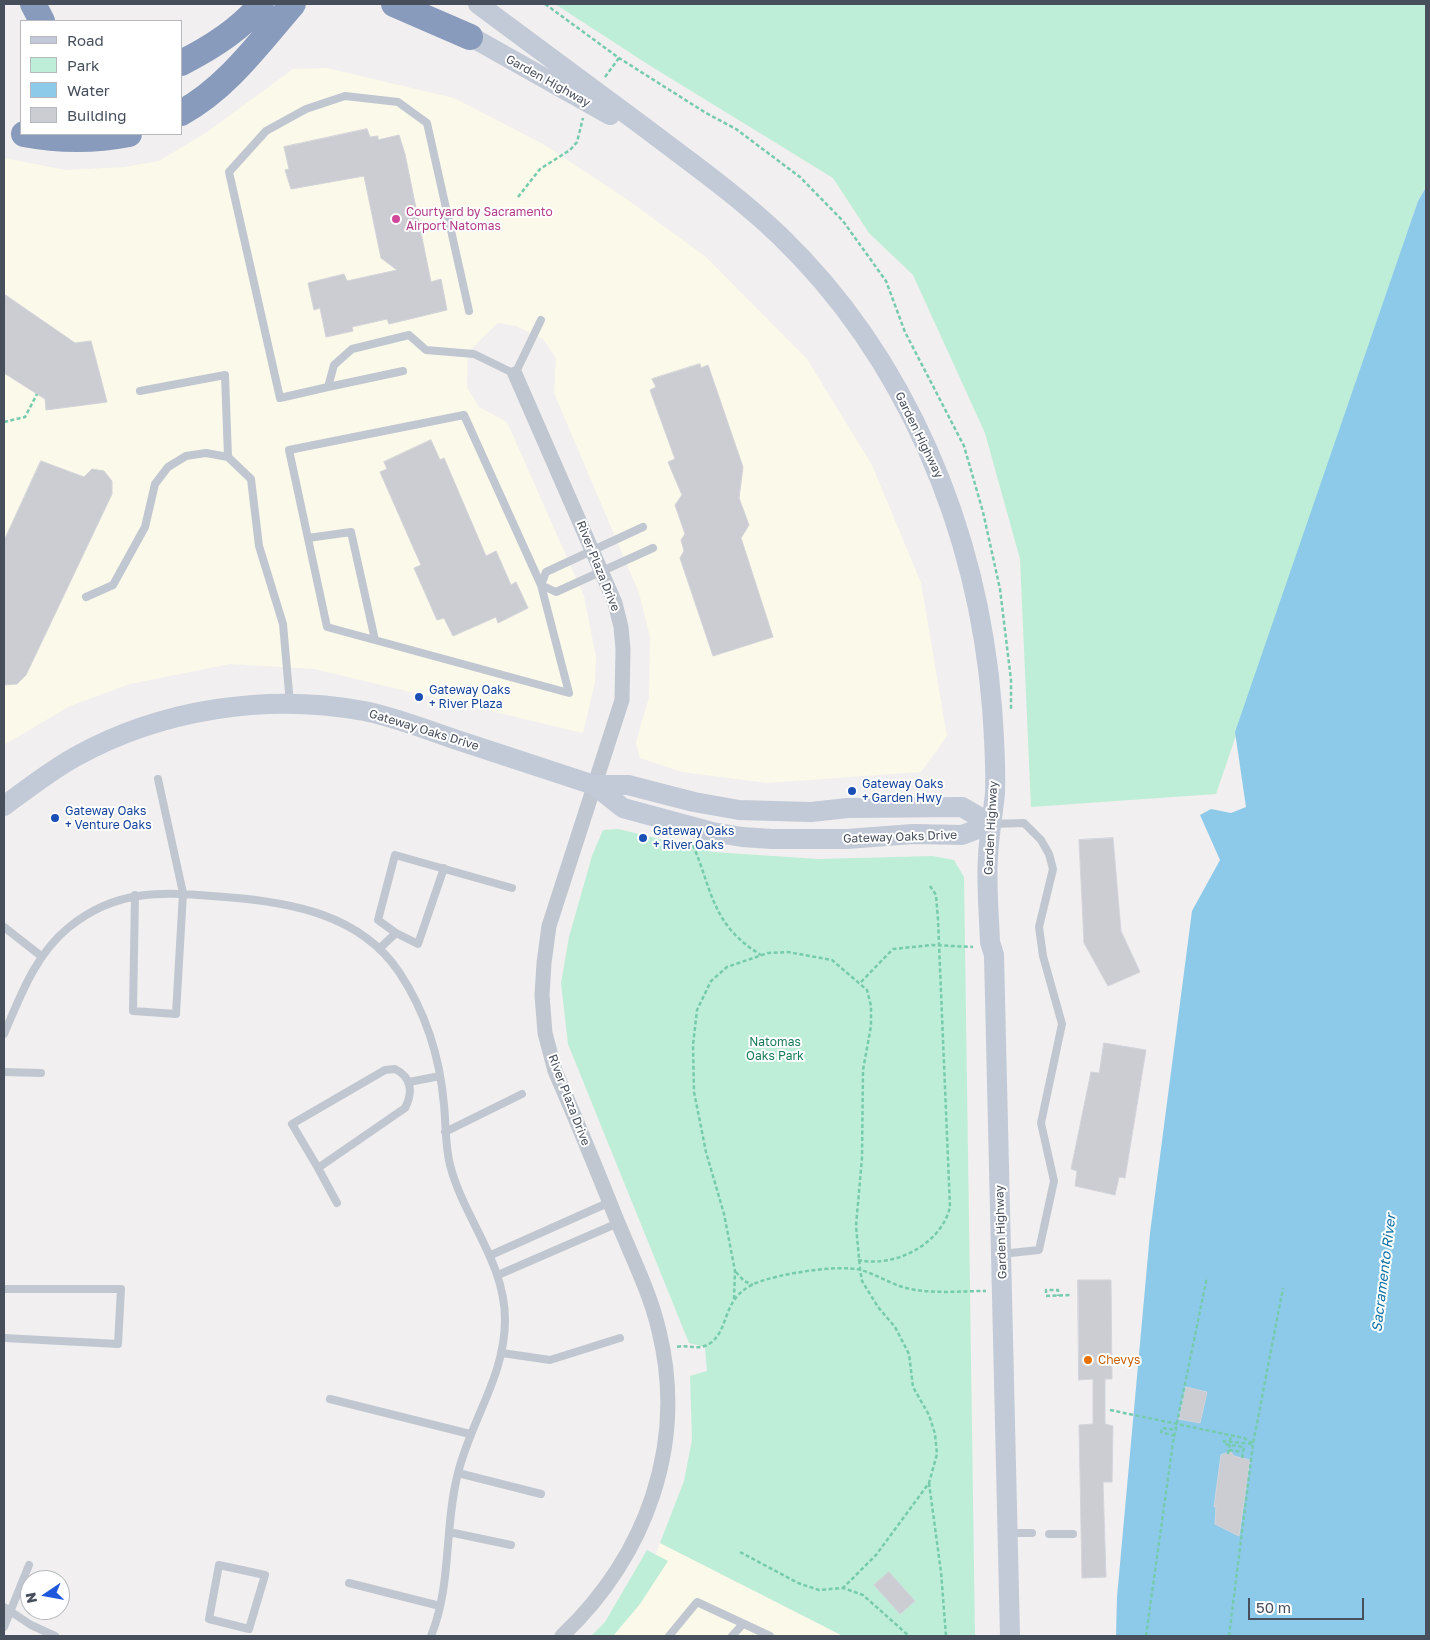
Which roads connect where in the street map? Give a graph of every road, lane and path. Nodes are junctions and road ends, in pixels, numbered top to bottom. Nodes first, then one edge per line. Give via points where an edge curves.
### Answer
1 (32, 4) edge
2 (244, 4) edge
3 (261, 4) edge
4 (293, 4) edge
5 (394, 4) edge
6 (418, 4) edge
7 (478, 4) edge
8 (41, 20) edge
9 (470, 38) junction
10 (214, 43) junction
11 (182, 62) edge
12 (587, 102) junction
13 (182, 111) edge
14 (4, 130) edge
15 (20, 133) edge
16 (36, 135) edge
17 (122, 135) edge
18 (680, 154) junction
19 (518, 197) dead end
20 (469, 311) dead end
21 (541, 320) dead end
22 (403, 371) dead end
23 (515, 374) junction
24 (328, 387) junction
25 (140, 391) dead end
26 (37, 394) dead end
27 (4, 422) edge
28 (228, 457) junction
29 (643, 527) dead end
30 (308, 538) junction
31 (653, 548) dead end
32 (592, 550) junction
33 (601, 572) junction
34 (541, 585) junction
35 (86, 597) dead end
36 (375, 640) junction
37 (290, 704) junction
38 (158, 779) dead end
39 (594, 785) junction
40 (4, 806) edge
41 (991, 824) junction
42 (693, 843) dead end
43 (444, 868) junction
44 (930, 886) dead end
45 (512, 888) dead end
46 (183, 893) junction
47 (135, 895) junction
48 (4, 927) edge
49 (396, 933) junction
50 (939, 945) junction
51 (978, 947) dead end
52 (380, 948) junction
53 (761, 955) junction
54 (42, 956) junction
55 (861, 982) junction
56 (4, 1034) edge
57 (4, 1072) edge
58 (41, 1073) dead end
59 (440, 1076) junction
60 (409, 1082) junction
61 (522, 1094) dead end
62 (445, 1132) junction
63 (318, 1168) junction
64 (610, 1202) junction
65 (337, 1203) dead end
66 (618, 1223) junction
67 (1001, 1254) junction
68 (490, 1255) junction
69 (858, 1260) junction
70 (860, 1270) junction
71 (735, 1271) junction
72 (498, 1276) junction
73 (1207, 1277) dead end
74 (753, 1285) junction
75 (1283, 1288) dead end
76 (4, 1289) edge
77 (1003, 1291) junction
78 (1070, 1295) dead end
79 (1058, 1296) junction
80 (734, 1299) junction
81 (4, 1338) edge
82 (620, 1338) dead end
83 (664, 1351) junction
84 (502, 1353) junction
85 (330, 1399) dead end
86 (1110, 1410) dead end
87 (1178, 1423) junction
88 (470, 1434) junction
89 (1232, 1435) junction
90 (1175, 1436) junction
91 (1253, 1446) junction
92 (1244, 1447) junction
93 (1243, 1452) junction
94 (1242, 1458) dead end
95 (458, 1473) junction
96 (929, 1482) junction
97 (541, 1494) dead end
98 (449, 1532) junction
99 (1006, 1533) junction
100 (1032, 1533) dead end
101 (1049, 1534) dead end
102 (1073, 1534) dead end
103 (510, 1545) dead end
104 (740, 1552) dead end
105 (29, 1565) dead end
106 (349, 1583) dead end
107 (843, 1588) junction
108 (440, 1606) junction
109 (4, 1608) edge
110 (10, 1613) junction
111 (743, 1624) junction
112 (4, 1627) edge
113 (248, 1633) edge
114 (55, 1636) edge
115 (431, 1636) edge
116 (562, 1636) edge
117 (669, 1636) edge
118 (732, 1636) edge
119 (770, 1636) edge
120 (909, 1636) edge
121 (946, 1636) edge
122 (1010, 1636) edge
123 (1146, 1636) edge
124 (1228, 1636) edge

1 - 8 highway
2 - 10 highway via 229,28
3 - 10 highway via 250,17
4 - 13 highway via 226,79
5 - 9 highway
6 - 9 main road, Garden Highway
7 - 18 main road, Garden Highway
9 - 12 main road, Garden Highway
10 - 11 highway
12 - 18 main road, Garden Highway
12 - 19 path via 577,142 540,169
14 - 15 highway
16 - 17 highway via 77,141
18 - 41 main road, Garden Highway via 729,190 810,267 870,343 918,429 954,517 968,560 977,605 991,704 995,791
20 - 24 lane via 427,123 398,102 345,96 306,109 266,131 229,172 280,398
21 - 23 lane
22 - 24 lane
23 - 24 lane via 474,354 426,350 410,335 352,349 334,365
23 - 32 street, River Plaza Drive
25 - 28 lane via 224,375
26 - 27 path via 25,417
28 - 35 lane via 206,453 186,456 168,467 156,484 145,527 113,585
28 - 37 lane via 252,479 259,546 283,624
29 - 32 lane
30 - 34 lane via 289,450 464,415
30 - 36 lane via 327,627
30 - 36 lane via 351,532
31 - 33 lane
32 - 33 street, River Plaza Drive
32 - 34 lane via 546,572
33 - 34 lane via 556,592
33 - 39 street, River Plaza Drive via 615,603 621,627 624,673 622,700
34 - 36 lane via 570,693
37 - 39 main road, Gateway Oaks Drive via 334,707 393,718
37 - 40 main road, Gateway Oaks Drive via 215,709 171,718 129,732 75,757
38 - 46 lane
39 - 41 main road, Gateway Oaks Drive via 628,785 739,810 811,812 848,808 962,807
39 - 41 main road, Gateway Oaks Drive via 624,808 742,837 847,839 913,834 962,835
39 - 64 street, River Plaza Drive via 549,926 542,995 544,1032 554,1071
41 - 67 main road, Garden Highway via 988,858 990,942 994,955
41 - 67 lane via 1024,823 1041,840 1049,854 1053,869 1039,927 1043,956 1062,1024 1041,1124 1054,1181 1039,1250
42 - 53 path via 716,910 742,944
43 - 45 lane
43 - 49 lane via 418,944
43 - 49 lane via 395,855 378,920
44 - 50 path via 936,895
46 - 47 lane
46 - 47 lane via 176,1014 133,1011
46 - 52 lane via 288,903 337,920
47 - 54 lane via 91,912 68,928
48 - 54 lane
49 - 52 lane
50 - 51 path
50 - 55 path via 894,949
50 - 69 path via 950,1198 948,1217 938,1232 917,1249 887,1262
52 - 59 lane via 399,972 423,1016
53 - 55 path via 788,952 832,960
53 - 71 path via 727,967 710,981 697,1010 693,1045 697,1110
54 - 56 lane
55 - 69 path via 869,995 872,1016 863,1070 862,1158 856,1219
57 - 58 lane
59 - 60 lane
59 - 62 lane
60 - 63 lane via 410,1094 405,1108
60 - 63 lane via 395,1069 385,1070 292,1124
61 - 62 lane
62 - 68 lane via 455,1179
63 - 65 lane
64 - 66 street, River Plaza Drive
64 - 68 lane
66 - 72 lane
66 - 83 street, River Plaza Drive via 650,1300
67 - 77 main road, Garden Highway
68 - 72 lane
69 - 70 path
70 - 74 path via 807,1271 779,1275
70 - 77 path via 912,1289 945,1293
70 - 96 path via 862,1281 895,1327 909,1354 914,1387 935,1434 938,1454
71 - 74 path
71 - 80 path
72 - 84 lane via 505,1319
73 - 90 path
74 - 80 path
75 - 91 path
76 - 81 lane via 121,1289 118,1344
77 - 99 main road, Garden Highway
78 - 79 path
79 - 79 path via 1046,1295 1046,1290 1058,1290
80 - 83 path via 719,1334 710,1344 700,1348 684,1345
82 - 84 lane via 550,1360
83 - 116 street, River Plaza Drive via 668,1422 659,1476 647,1514 602,1596
84 - 88 lane via 494,1382
85 - 88 lane
86 - 87 path
87 - 89 path
87 - 90 path via 1177,1431 1162,1428 1161,1432
88 - 95 lane
89 - 91 path via 1244,1438
89 - 93 path via 1228,1454 1228,1450
90 - 123 path
91 - 92 path
91 - 92 path via 1224,1442
91 - 124 path
92 - 93 path
93 - 94 path
95 - 97 lane
95 - 98 lane
96 - 107 path via 876,1555
96 - 121 path
98 - 103 lane
98 - 108 lane
99 - 100 lane
99 - 122 main road, Garden Highway
101 - 102 lane
104 - 107 path via 798,1583 819,1590
105 - 110 lane
106 - 108 lane
107 - 120 path via 863,1595
108 - 115 lane
109 - 110 lane
110 - 112 lane
110 - 114 lane
111 - 117 lane via 697,1602
111 - 118 lane
111 - 119 lane
113 - 113 lane via 209,1620 219,1565 264,1575

